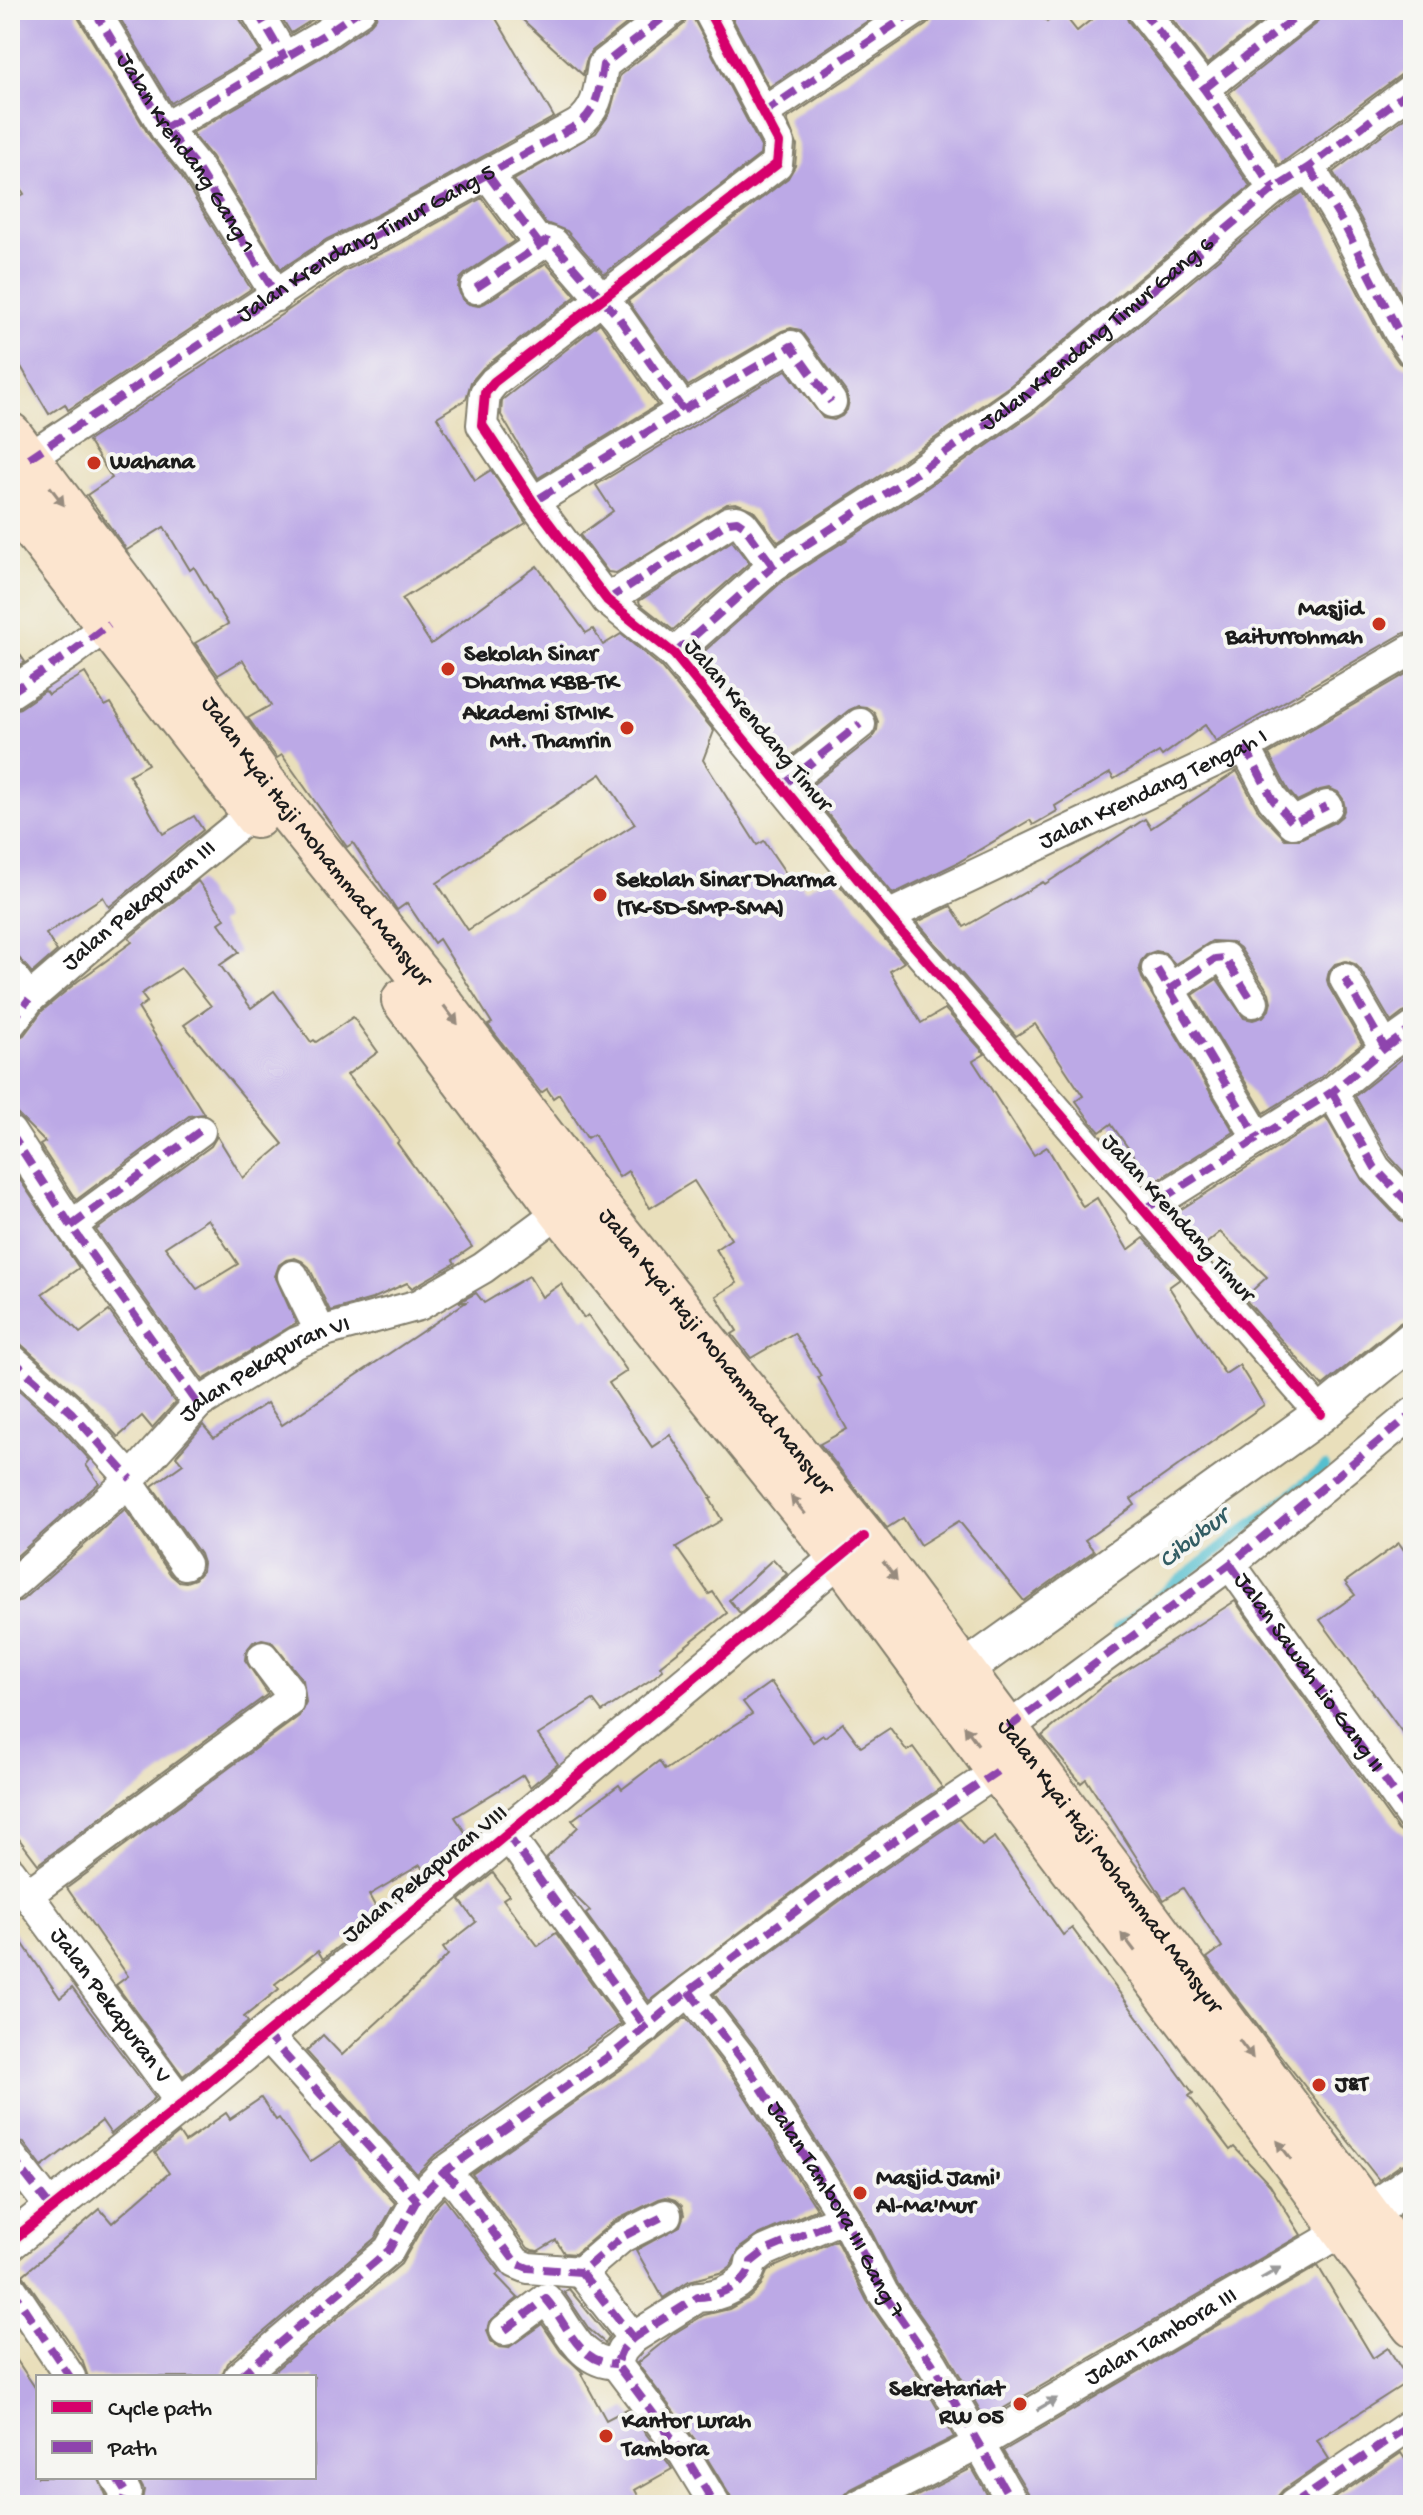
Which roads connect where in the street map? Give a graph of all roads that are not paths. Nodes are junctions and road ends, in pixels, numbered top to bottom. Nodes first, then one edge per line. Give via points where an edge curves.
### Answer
1 (94, 10) edge
2 (256, 10) edge
3 (360, 10) edge
4 (673, 10) edge
5 (708, 10) edge
6 (916, 10) edge
7 (1142, 10) edge
8 (1305, 10) edge
9 (285, 59) junction
10 (1413, 88) edge
11 (1204, 89) junction
12 (763, 113) junction
13 (165, 128) junction
14 (1309, 167) junction
15 (488, 175) junction
16 (1274, 189) junction
17 (540, 245) junction
18 (476, 288) dead end
19 (277, 296) junction
20 (600, 298) junction
21 (1413, 352) edge
22 (831, 402) dead end
23 (683, 410) junction
24 (19, 446) edge
25 (10, 500) edge
26 (533, 502) junction
27 (773, 566) junction
28 (607, 600) junction
29 (109, 624) junction
30 (1413, 649) edge
31 (674, 654) junction
32 (10, 693) edge
33 (860, 724) dead end
34 (1245, 747) junction
35 (782, 786) junction
36 (1327, 806) dead end
37 (253, 813) junction
38 (888, 916) junction
39 (10, 973) edge
40 (1345, 979) dead end
41 (29, 999) junction
42 (1253, 1002) dead end
43 (10, 1024) edge
44 (1413, 1028) edge
45 (1385, 1048) junction
46 (1332, 1092) junction
47 (200, 1131) dead end
48 (10, 1132) edge
49 (523, 1135) junction
50 (1258, 1138) junction
51 (574, 1203) junction
52 (1413, 1208) edge
53 (1142, 1211) junction
54 (71, 1226) junction
55 (293, 1276) dead end
56 (321, 1333) junction
57 (1413, 1339) edge
58 (10, 1358) edge
59 (198, 1404) junction
60 (1413, 1413) edge
61 (1321, 1414) junction
62 (129, 1480) junction
63 (852, 1547) junction
64 (185, 1564) dead end
65 (1230, 1564) junction
66 (10, 1586) edge
67 (263, 1657) dead end
68 (950, 1678) junction
69 (1008, 1728) junction
70 (998, 1771) junction
71 (1413, 1819) edge
72 (507, 1834) junction
73 (19, 1882) edge
74 (689, 1991) junction
75 (646, 2028) junction
76 (265, 2033) junction
77 (182, 2104) junction
78 (10, 2155) edge
79 (444, 2172) junction
80 (1321, 2174) junction
81 (1413, 2182) edge
82 (417, 2200) junction
83 (52, 2209) junction
84 (666, 2215) dead end
85 (844, 2217) junction
86 (1355, 2223) junction
87 (10, 2242) edge
88 (581, 2272) junction
89 (1413, 2274) edge
90 (10, 2287) edge
91 (1413, 2326) edge
92 (505, 2330) dead end
93 (633, 2338) junction
94 (616, 2364) junction
95 (69, 2375) edge
96 (241, 2375) edge
97 (1413, 2423) edge
98 (976, 2438) junction
99 (117, 2479) edge
100 (122, 2505) edge
101 (715, 2505) edge
102 (859, 2505) edge
103 (1014, 2505) edge
104 (1293, 2505) edge

1 - 13 street, Jalan Krendang Gang 1
2 - 9 street
3 - 9 street
4 - 15 street, Jalan Krendang Timur Gang 5 via 603,65 596,104 586,118
5 - 12 street, Jalan Krendang Timur
6 - 12 street
7 - 11 street
8 - 11 street
9 - 13 street
10 - 14 street, Jalan Krendang Timur Gang 6
11 - 16 street
12 - 20 street, Jalan Krendang Timur via 779,143 777,164
13 - 19 street, Jalan Krendang Gang 1 via 196,166
14 - 16 street, Jalan Krendang Timur Gang 6
14 - 21 street
15 - 17 street
15 - 19 street, Jalan Krendang Timur Gang 5 via 335,255
16 - 27 street, Jalan Krendang Timur Gang 6 via 1022,399
17 - 18 street
17 - 20 street via 553,243
19 - 24 street, Jalan Krendang Timur Gang 5
20 - 23 street
20 - 26 street, Jalan Krendang Timur via 485,393 482,425
22 - 23 street via 791,346
23 - 26 street
24 -> 49 main road, Jalan Kyai Haji Mohammad Mansyur via 265,783 432,991
25 - 29 main road, Jalan Kyai Haji Mohammad Mansyur
26 - 28 street, Jalan Krendang Timur
27 - 28 street via 743,525 729,522
27 - 31 street, Jalan Krendang Timur Gang 6
28 - 31 street, Jalan Krendang Timur
29 - 32 street
29 - 37 main road, Jalan Kyai Haji Mohammad Mansyur
30 - 34 street, Jalan Krendang Tengah I
31 - 35 street, Jalan Krendang Timur
33 - 35 street
34 - 36 street via 1273,800 1293,823
34 - 38 street, Jalan Krendang Tengah I
35 - 38 street, Jalan Krendang Timur
37 - 41 street, Jalan Pekapuran III
37 - 49 main road, Jalan Kyai Haji Mohammad Mansyur via 411,1010
38 - 53 street, Jalan Krendang Timur
39 - 41 street
40 - 45 street
41 - 43 street, Jalan Pekapuran III
42 - 50 street via 1225,958 1163,980
44 - 45 street
45 - 46 street
46 - 50 street
46 - 52 street via 1375,1168
47 - 54 street
48 - 54 street
49 - 51 main road, Jalan Kyai Haji Mohammad Mansyur
50 - 53 street
51 - 56 street, Jalan Pekapuran VI via 495,1260 419,1305
51 - 63 main road, Jalan Kyai Haji Mohammad Mansyur
53 - 61 street, Jalan Krendang Timur
54 - 59 street
55 - 56 street
56 - 59 street, Jalan Pekapuran VI
57 - 61 street
58 - 62 street via 71,1412
59 - 62 street, Jalan Pekapuran VI
60 - 65 street
61 - 68 street
62 - 64 street
62 - 66 street, Jalan Pekapuran VI
63 - 68 main road, Jalan Kyai Haji Mohammad Mansyur
63 - 72 street, Jalan Pekapuran VIII
65 - 69 street
65 - 71 street, Jalan Sawah Lio Gang II
67 - 73 street via 288,1690 288,1702
68 - 69 main road, Jalan Kyai Haji Mohammad Mansyur
70 -> 68 main road, Jalan Kyai Haji Mohammad Mansyur
69 -> 80 main road, Jalan Kyai Haji Mohammad Mansyur
70 - 74 street via 854,1868
80 -> 70 main road, Jalan Kyai Haji Mohammad Mansyur
72 - 75 street
72 - 76 street, Jalan Pekapuran VIII
73 - 77 street, Jalan Pekapuran V
74 - 75 street
74 - 85 street, Jalan Tambora III Gang 7 via 747,2066
75 - 79 street
76 - 77 street, Jalan Pekapuran VIII
76 - 82 street
77 - 83 street, Jalan Pekapuran VIII
78 - 83 street
79 - 82 street
79 - 88 street via 516,2263
80 - 86 main road, Jalan Kyai Haji Mohammad Mansyur
81 - 86 street
82 - 96 street via 389,2250
83 - 87 street, Jalan Pekapuran VIII
84 - 88 street via 622,2237
85 - 93 street via 765,2251 751,2262 744,2280 698,2297
85 - 98 street, Jalan Tambora III Gang 7 via 883,2293
86 - 89 main road, Jalan Kyai Haji Mohammad Mansyur
86 - 91 main road, Jalan Kyai Haji Mohammad Mansyur
98 -> 86 street, Jalan Tambora III
88 - 93 street
90 - 95 street
92 - 94 street via 546,2299 588,2357
93 - 94 street
94 - 101 street
97 - 104 street
98 - 102 street, Jalan Tambora III
98 - 103 street, Jalan Tambora III Gang 7
99 - 100 street via 126,2493

